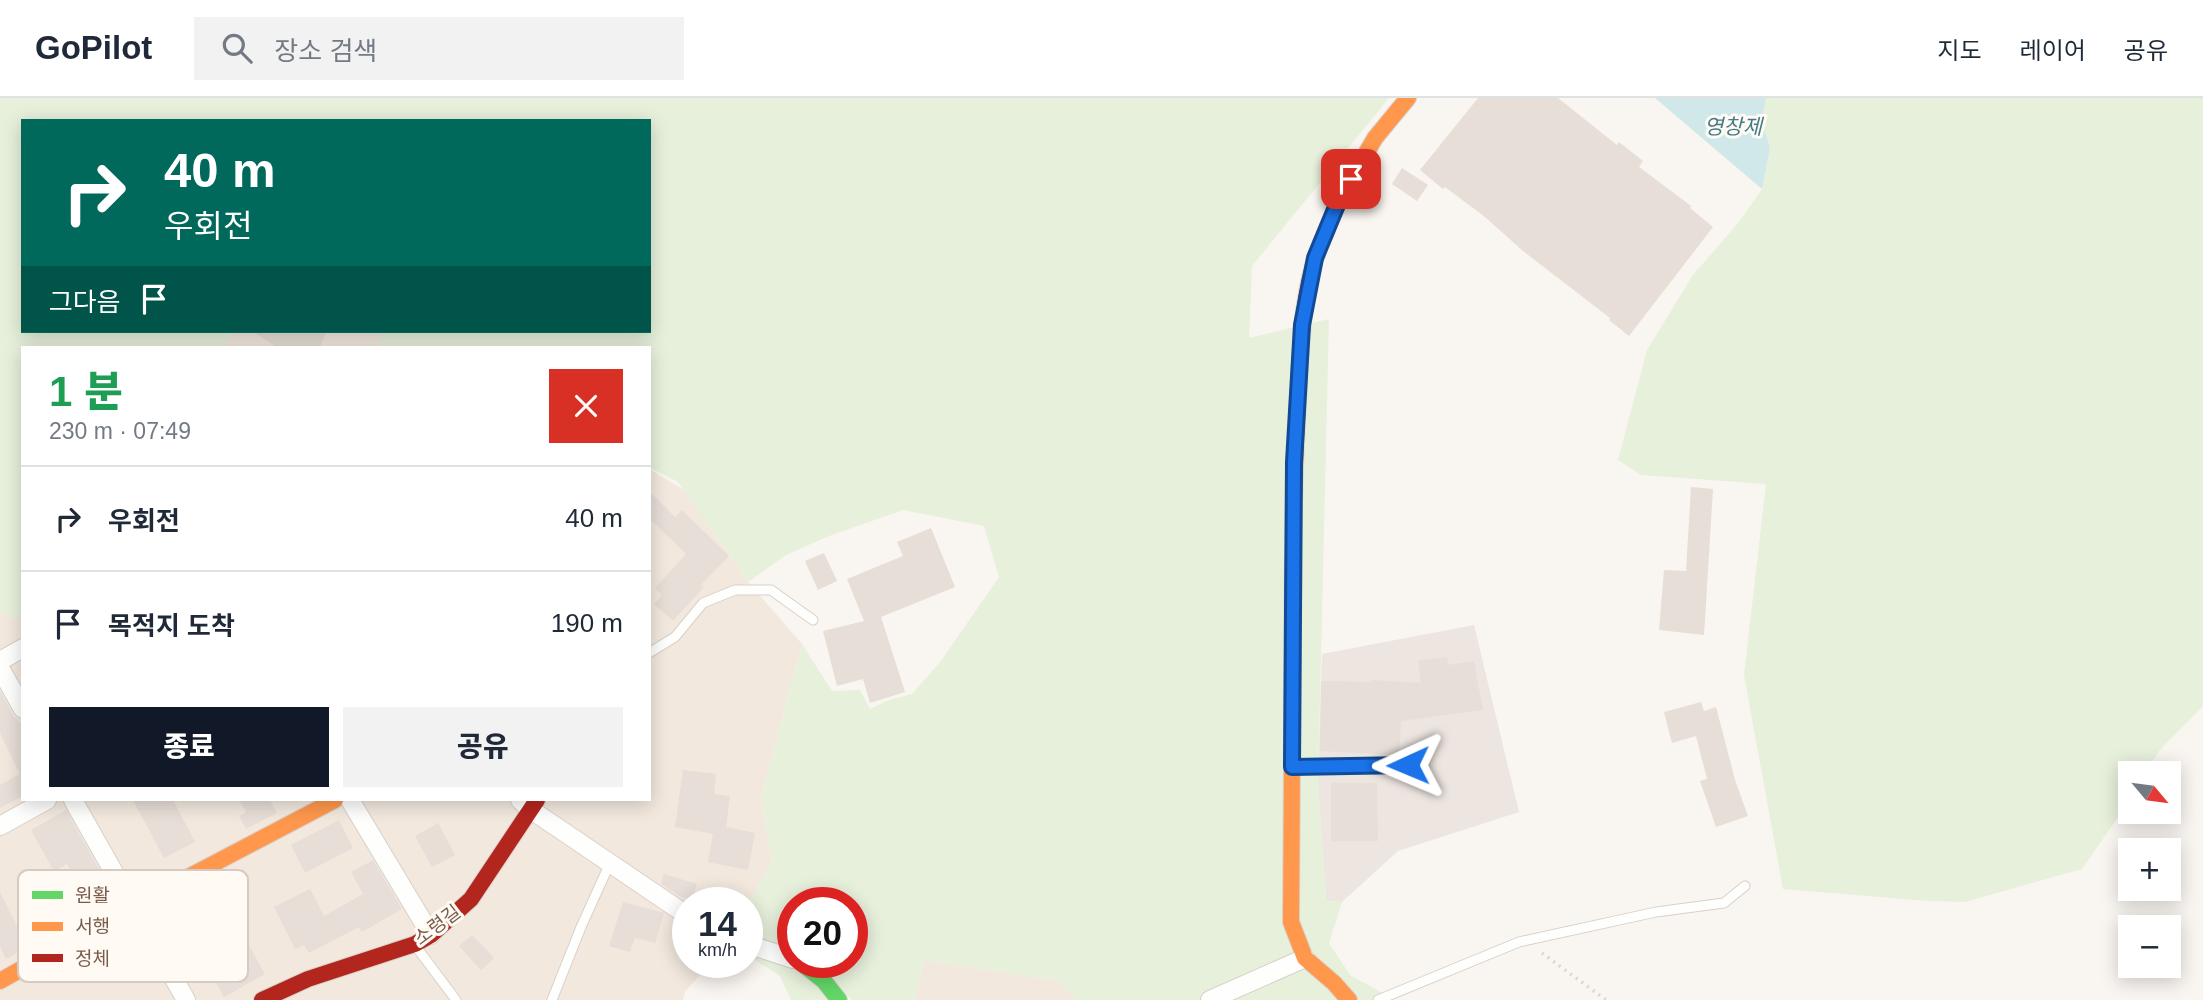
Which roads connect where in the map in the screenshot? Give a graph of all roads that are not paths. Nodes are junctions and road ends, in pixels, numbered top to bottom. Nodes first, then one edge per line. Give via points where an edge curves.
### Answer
1 (1408, 98) edge
2 (813, 620) dead end
3 (21, 649) edge
4 (651, 652) edge
5 (0, 661) edge
6 (0, 668) edge
7 (21, 705) edge
8 (1408, 765) dead end
9 (1292, 767) junction
10 (45, 801) edge
11 (74, 801) edge
12 (333, 801) edge
13 (352, 801) edge
14 (529, 803) edge
15 (0, 825) edge
16 (610, 863) junction
17 (113, 870) edge
18 (202, 870) edge
19 (1745, 886) dead end
20 (672, 905) edge
21 (431, 935) junction
22 (415, 944) junction
23 (1305, 958) junction
24 (18, 971) edge
25 (820, 978) edge
26 (0, 981) edge
27 (176, 982) edge
28 (186, 1000) edge
29 (262, 1000) edge
30 (456, 1000) edge
31 (552, 1000) edge
32 (839, 1000) edge
33 (1210, 1000) edge
34 (1349, 1000) edge
35 (1378, 1000) edge

1 - 9 street via 1375,138 1339,200 1315,258 1302,325 1294,462
2 - 4 lane via 771,590 735,590 703,603 675,637
3 - 5 street
6 - 7 street
8 - 9 lane
9 - 23 street via 1292,922
10 - 15 street
11 - 17 street
12 - 18 street
13 - 21 street
14 - 16 street
14 - 21 street, 소령길 via 471,899
16 - 20 street
16 - 31 lane
19 - 35 lane via 1724,903 1656,912 1526,941
21 - 22 street, 소령길
22 - 29 street, 소령길 via 308,979
22 - 30 lane
23 - 33 street
23 - 34 street
24 - 26 street
25 - 32 street
27 - 28 street

